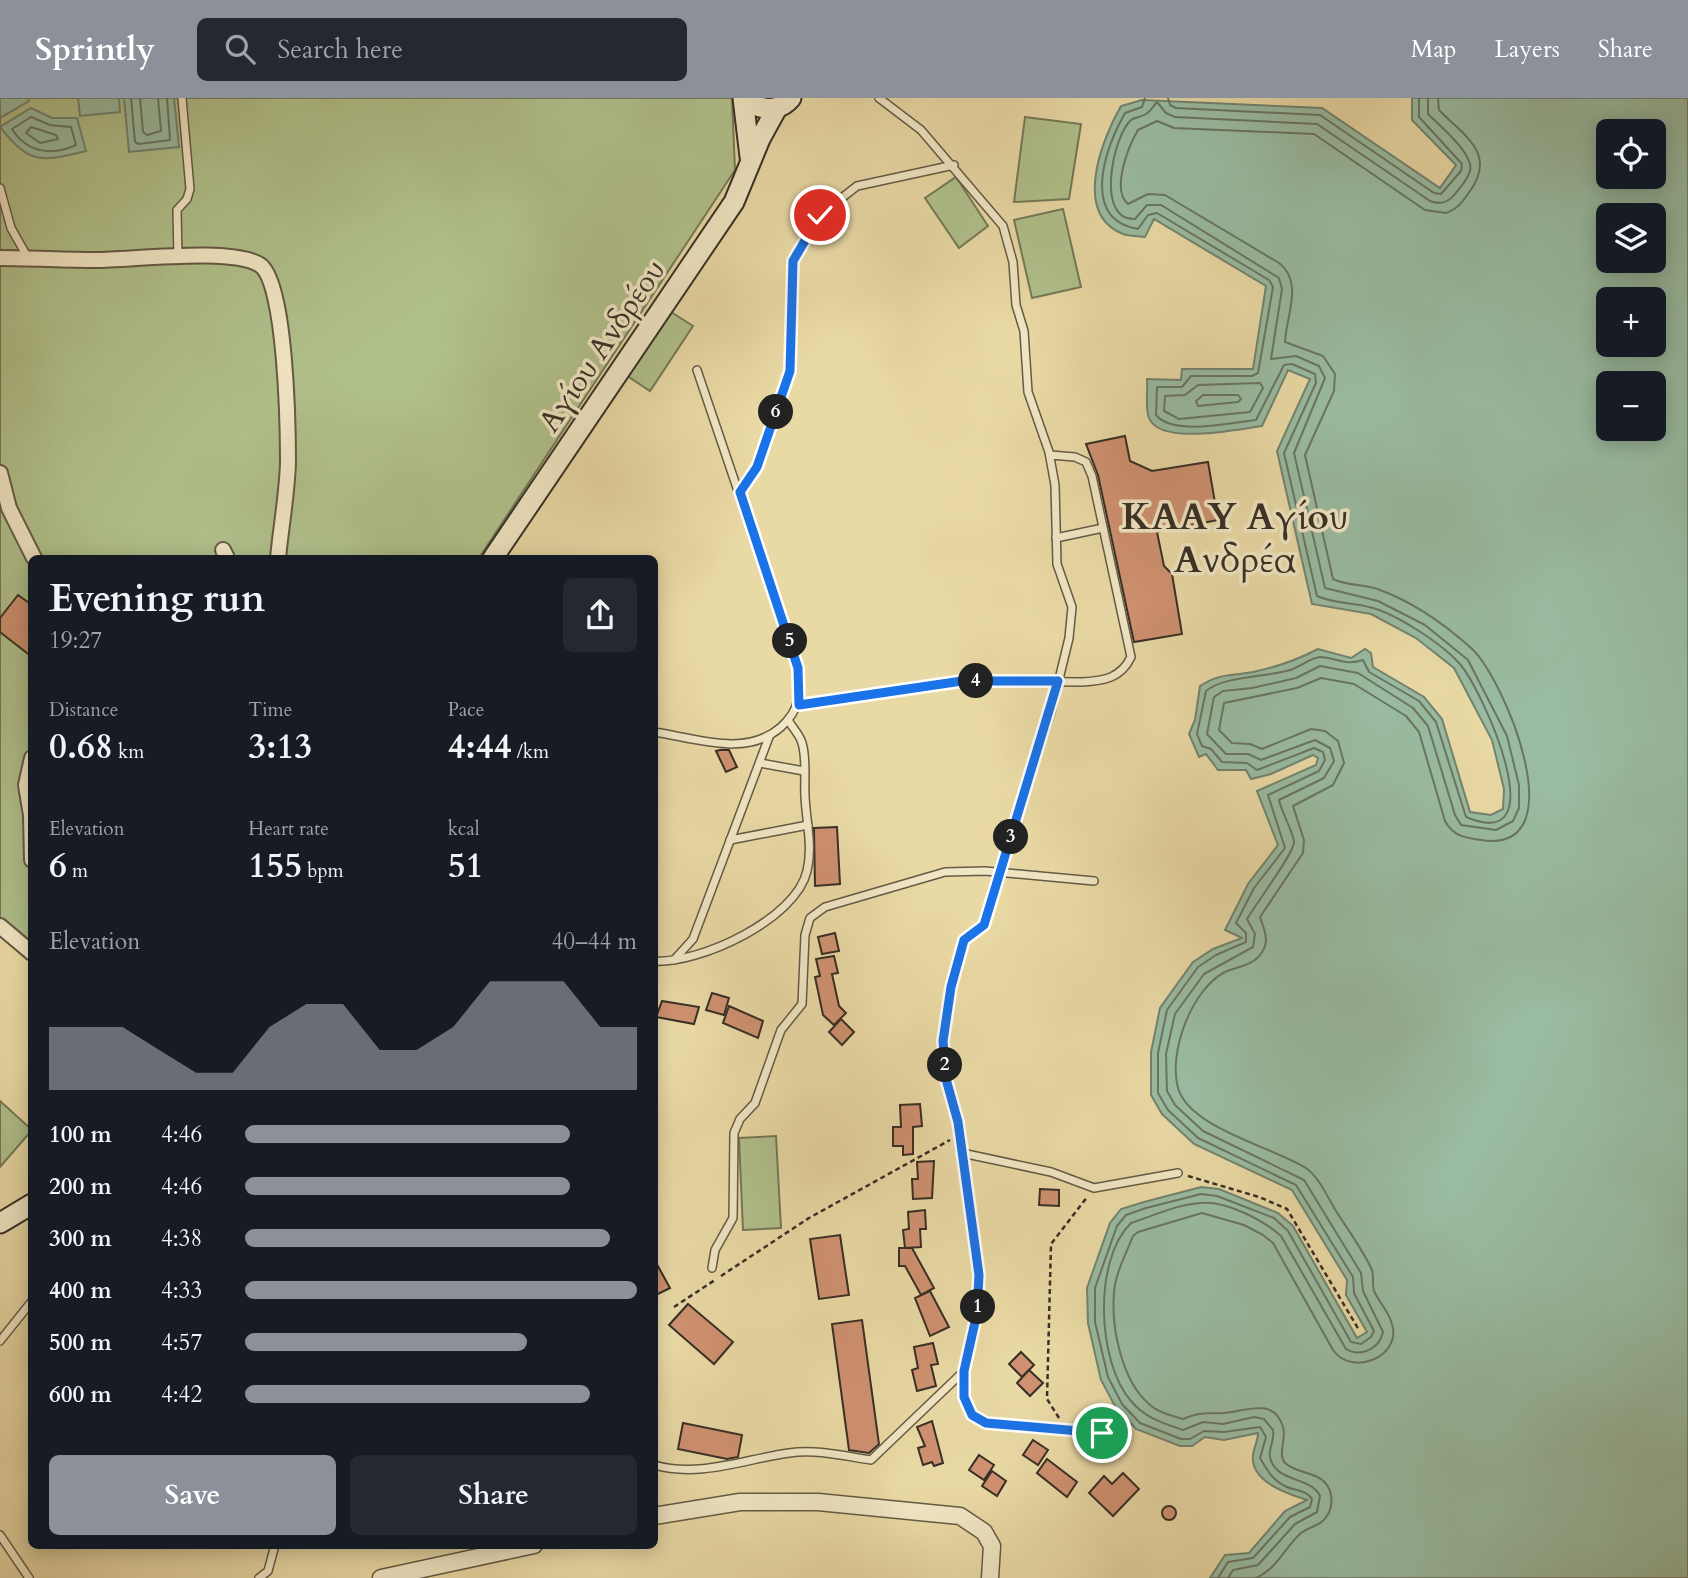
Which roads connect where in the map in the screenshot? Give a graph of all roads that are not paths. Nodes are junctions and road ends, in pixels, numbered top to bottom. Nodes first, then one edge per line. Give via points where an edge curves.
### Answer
1 (182, 98) edge
2 (745, 98) edge
3 (879, 98) edge
4 (784, 103) edge
5 (750, 161) junction
6 (954, 165) junction
7 (0, 188) edge
8 (178, 257) junction
9 (0, 258) edge
10 (28, 259) junction
11 (697, 370) dead end
12 (1050, 455) junction
13 (0, 473) edge
14 (740, 492) junction
15 (1103, 528) junction
16 (1056, 538) junction
17 (32, 555) edge
18 (278, 555) edge
19 (495, 555) edge
20 (1058, 681) junction
21 (799, 705) junction
22 (788, 720) junction
23 (658, 733) edge
24 (769, 737) junction
25 (760, 763) junction
26 (804, 771) junction
27 (28, 776) edge
28 (28, 797) edge
29 (808, 825) junction
30 (730, 840) junction
31 (998, 872) junction
32 (1094, 881) dead end
33 (0, 926) edge
34 (28, 950) edge
35 (674, 960) junction
36 (658, 961) edge
37 (962, 1153) junction
38 (1178, 1173) road end
39 (28, 1206) edge
40 (0, 1223) edge
41 (712, 1268) dead end
42 (28, 1306) edge
43 (0, 1341) edge
44 (964, 1371) junction
45 (1102, 1433) dead end
46 (658, 1466) edge
47 (658, 1515) edge
48 (0, 1535) edge
49 (274, 1549) edge
50 (515, 1549) edge
51 (29, 1578) edge
52 (260, 1578) edge
53 (381, 1578) edge
54 (990, 1578) edge

1 - 8 lane via 190,189 177,209
2 - 4 main road, Αγίου Ανδρέου via 757,107
2 - 5 main road, Αγίου Ανδρέου
3 - 6 lane via 921,130
4 - 5 main road, Αγίου Ανδρέου
5 - 19 main road, Αγίου Ανδρέου via 734,202 701,254
6 - 12 lane via 1003,226 1024,331 1028,392
6 - 14 lane via 857,186 813,225 793,261 790,371 757,467
7 - 10 lane via 11,228
8 - 10 street
8 - 18 street via 243,259 268,272 286,379 288,463
9 - 10 street
11 - 14 lane
12 - 15 lane via 1086,462
12 - 16 lane
13 - 17 street via 9,508
14 - 21 lane via 798,668
15 - 16 lane
15 - 20 lane via 1131,657 1119,674 1100,681
16 - 20 lane via 1057,564 1072,607
20 - 21 lane via 962,681
20 - 31 lane
21 - 22 lane
22 - 24 lane
22 - 26 lane via 802,743
23 - 24 lane via 716,744
24 - 25 lane
25 - 26 lane
25 - 30 lane
26 - 29 lane
27 - 28 street
29 - 30 lane
29 - 35 lane via 807,871 787,903 753,929 713,950
30 - 35 lane via 693,939
31 - 32 lane
31 - 37 lane via 984,925 964,940 943,1041
31 - 41 lane via 945,872 825,907 810,918 802,1004 781,1030 755,1103 734,1133 733,1218 715,1250
33 - 34 street
35 - 36 lane
37 - 38 lane via 1051,1172 1094,1188
37 - 44 lane via 979,1275 977,1313
39 - 40 main road
42 - 43 lane
44 - 45 lane via 964,1397 972,1415 986,1423
44 - 46 lane via 870,1460 817,1451 724,1467
47 - 54 street via 740,1502 818,1502 960,1516 984,1532 992,1546
48 - 51 lane
49 - 52 lane via 268,1571
50 - 53 street

